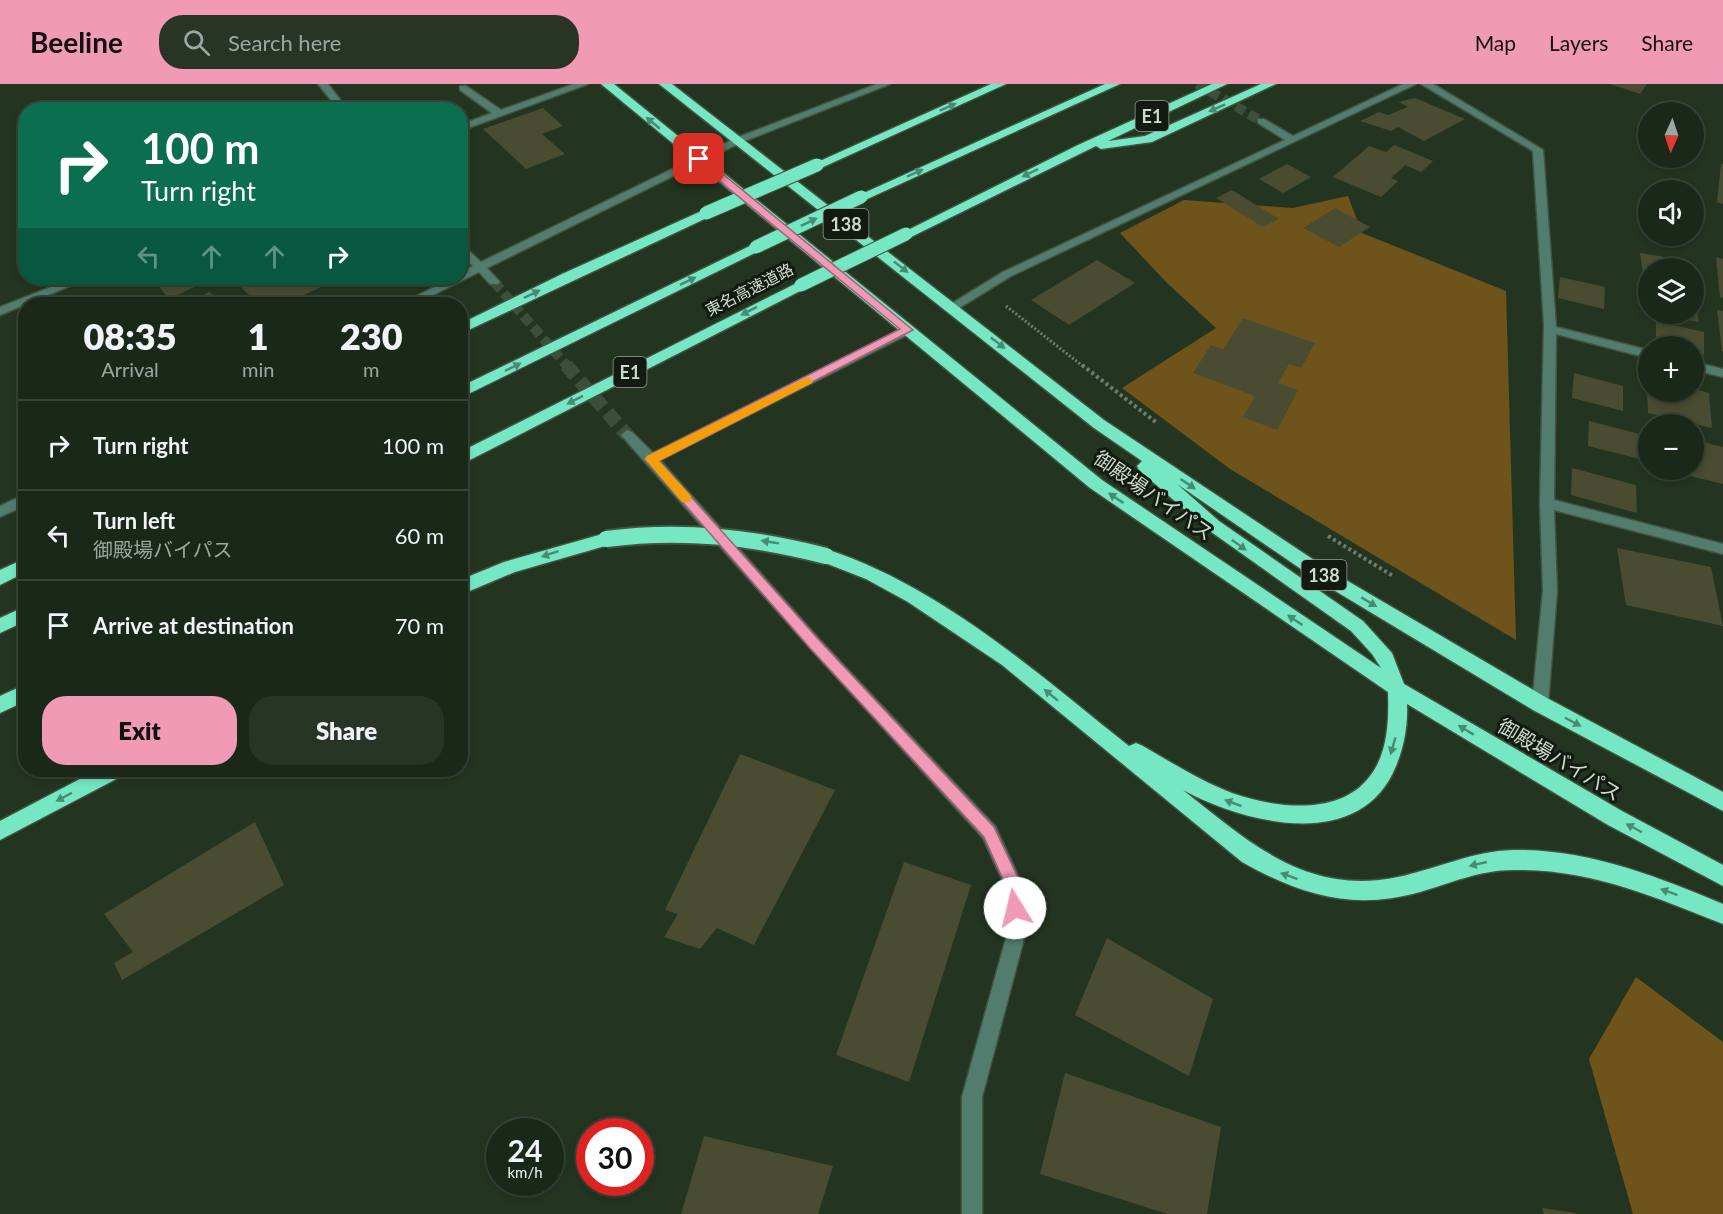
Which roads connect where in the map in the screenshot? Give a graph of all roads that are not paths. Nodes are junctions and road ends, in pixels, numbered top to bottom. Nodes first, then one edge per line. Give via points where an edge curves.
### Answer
1 (323, 84) edge
2 (583, 84) edge
3 (607, 84) edge
4 (665, 84) edge
5 (885, 84) edge
6 (1000, 84) edge
7 (1114, 84) edge
8 (1221, 84) edge
9 (1270, 84) edge
10 (1411, 84) edge
11 (1426, 84) edge
12 (463, 88) dead end
13 (338, 102) edge
14 (500, 114) junction
15 (1261, 121) tunnel mouth
16 (468, 125) edge
17 (1291, 139) junction
18 (739, 140) junction
19 (1082, 148) junction
20 (699, 159) junction
21 (468, 255) edge
22 (480, 268) junction
23 (468, 273) edge
24 (494, 282) tunnel mouth
25 (66, 285) edge
26 (444, 285) edge
27 (37, 297) edge
28 (421, 297) edge
29 (18, 305) edge
30 (952, 307) junction
31 (0, 312) edge
32 (468, 326) edge
33 (1550, 328) junction
34 (907, 330) junction
35 (1638, 351) edge
36 (1704, 368) edge
37 (1723, 373) edge
38 (468, 389) edge
39 (1099, 424) junction
40 (627, 435) tunnel mouth
41 (468, 455) edge
42 (651, 459) junction
43 (18, 503) edge
44 (1547, 503) junction
45 (0, 512) edge
46 (1723, 549) edge
47 (18, 568) edge
48 (0, 578) edge
49 (468, 585) edge
50 (18, 617) edge
51 (0, 626) edge
52 (1395, 688) junction
53 (18, 696) edge
54 (1540, 704) junction
55 (0, 705) edge
56 (1071, 712) junction
57 (102, 777) edge
58 (1723, 802) edge
59 (0, 831) edge
60 (1723, 876) edge
61 (1723, 914) edge
62 (972, 1214) edge

1 - 13 street
2 - 14 street
20 -> 3 highway, 御殿場バイパス / 138
4 - 18 highway, 御殿場バイパス / 138
5 - 18 street
32 -> 6 highway, bridge via 706,213
38 -> 7 highway, 東名高速道路 / E1, bridge via 861,197
8 - 19 highway, 東名高速道路 / E1
9 -> 19 highway via 1148,139
10 - 17 street
11 - 33 street via 1538,150
12 - 14 street
14 - 16 street
15 - 17 street
17 - 30 street via 1007,274
18 - 20 street
18 -> 30 highway, 御殿場バイパス / 138
19 -> 41 highway, 東名高速道路 / E1, bridge via 801,285
20 - 22 street
20 - 34 highway, 御殿場バイパス / 138
21 - 22 street
22 - 23 street
22 - 24 street
25 - 27 street
26 - 28 street
29 - 31 street
30 -> 39 highway, 御殿場バイパス / 138
33 - 35 street
33 - 44 street
34 - 42 street
52 -> 34 highway, 御殿場バイパス / 138 via 1096,484
36 - 37 street
39 -> 52 highway via 1213,525 1357,626 1390,665
39 -> 54 highway, 御殿場バイパス / 138 via 1323,575
40 - 42 street
42 - 62 street via 814,644 989,832 1013,884 1017,931 972,1096
43 - 45 street
44 - 46 street
44 - 54 street via 1550,591
47 - 48 highway
56 -> 49 highway, bridge via 1008,660 914,597 826,555 781,543 687,531 646,532 606,539 510,567
50 - 51 highway
52 -> 56 highway via 1395,739 1377,783 1355,802 1302,815 1242,807 1213,796
60 -> 52 highway, 御殿場バイパス / 138
53 - 55 highway
54 -> 58 highway, 御殿場バイパス / 138
61 -> 56 highway via 1634,879 1555,862 1480,862 1384,890 1349,892 1313,885 1279,873 1249,855
57 -> 59 highway

